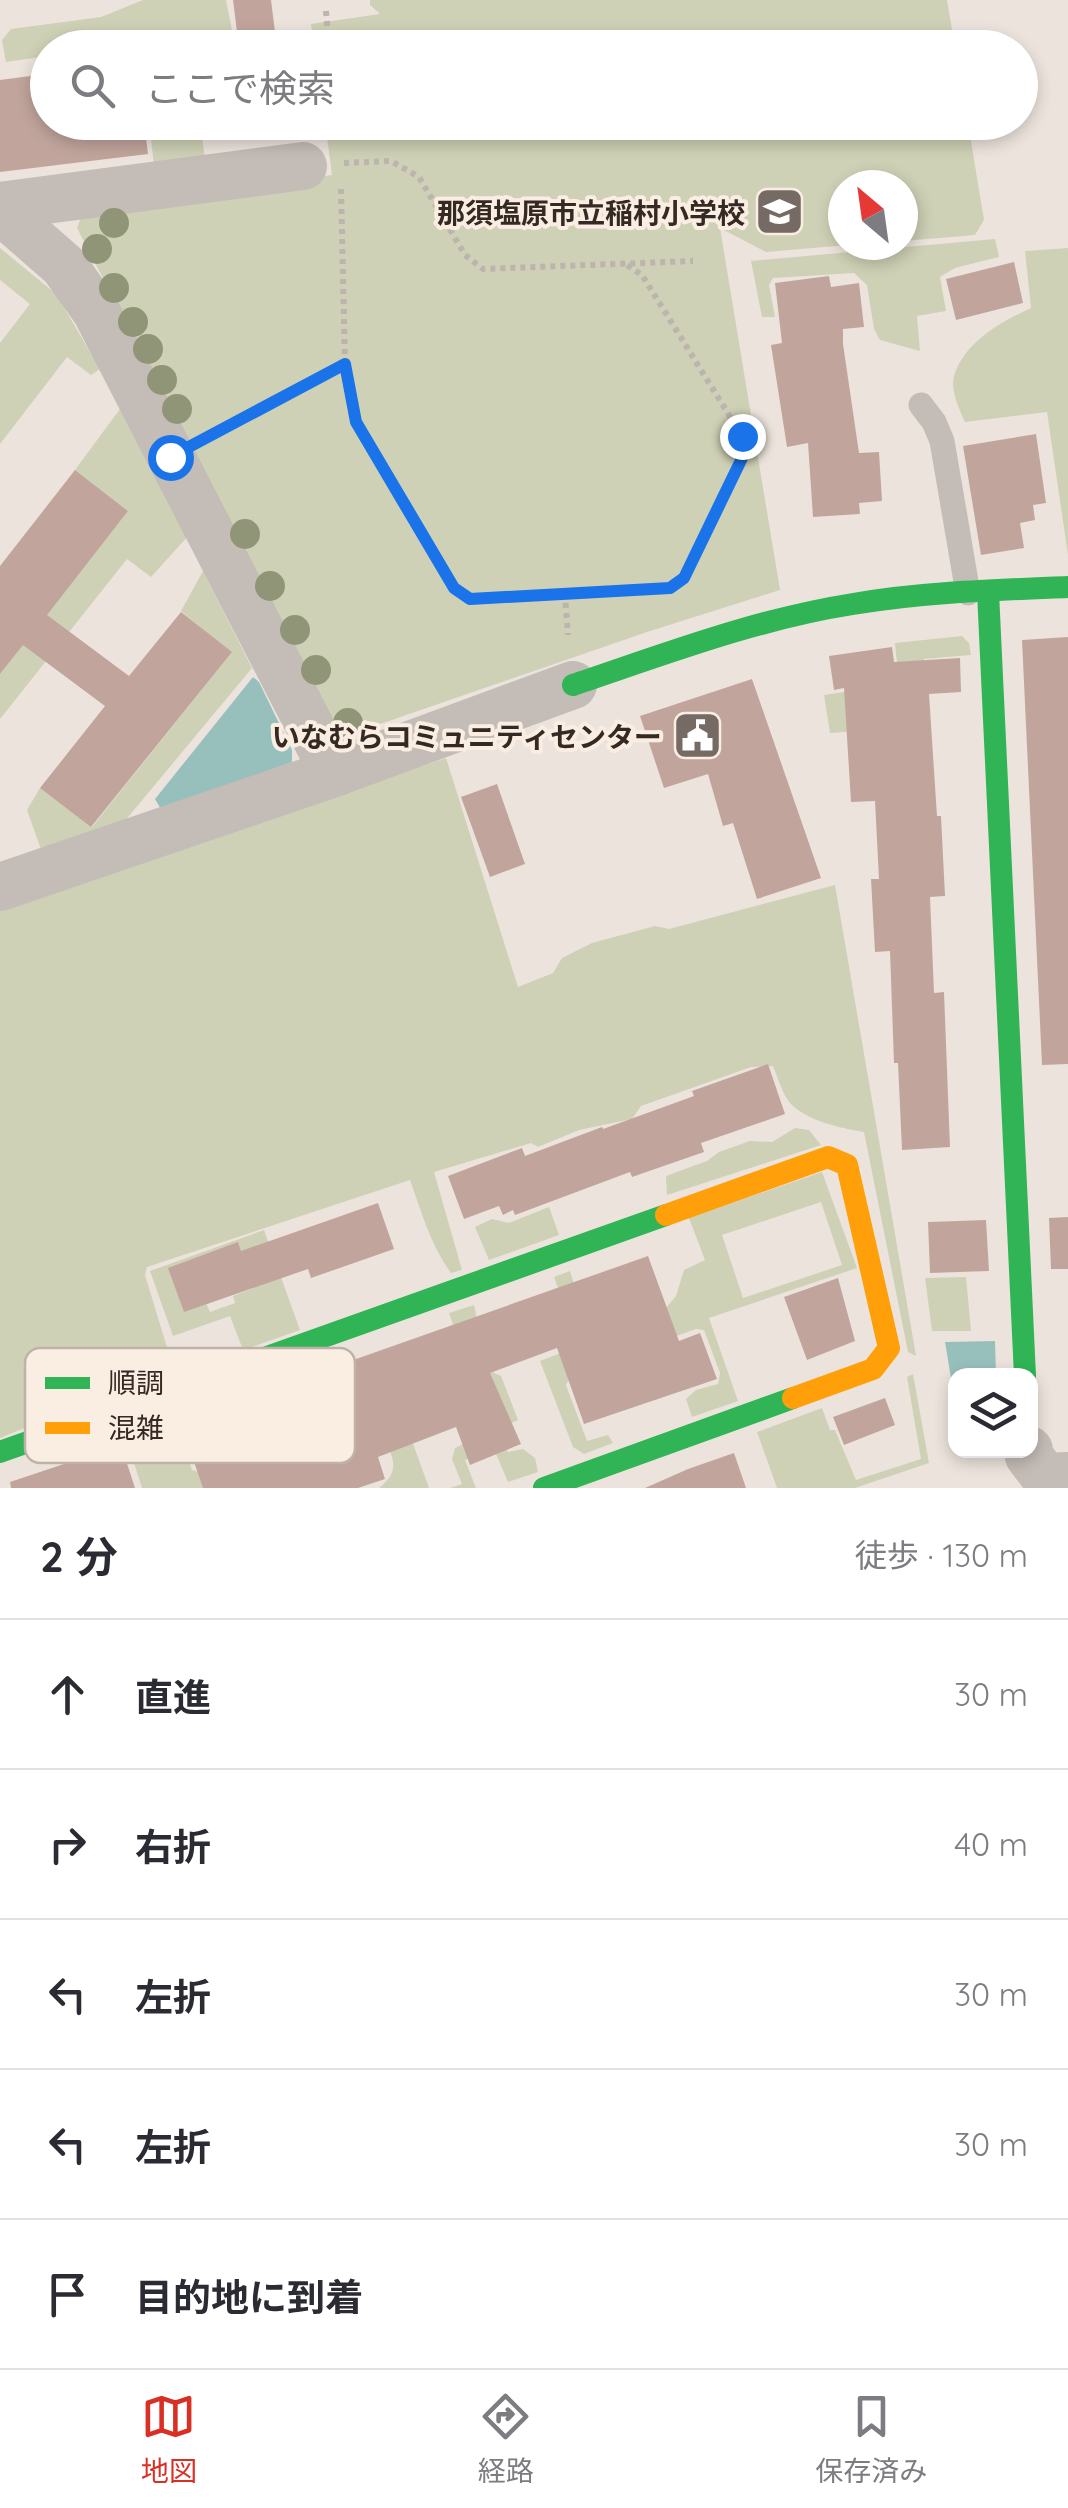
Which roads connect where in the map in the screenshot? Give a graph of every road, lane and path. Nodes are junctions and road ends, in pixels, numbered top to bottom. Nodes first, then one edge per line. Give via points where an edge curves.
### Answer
1 (326, 11) dead end
2 (328, 30) edge
3 (322, 165) junction
4 (0, 208) edge
5 (693, 261) dead end
6 (624, 263) junction
7 (345, 364) junction
8 (921, 405) dead end
9 (170, 457) junction
10 (1068, 587) edge
11 (978, 592) junction
12 (565, 595) junction
13 (573, 685) junction
14 (334, 772) junction
15 (0, 887) edge
16 (291, 1348) edge
17 (1025, 1368) edge
18 (25, 1443) edge
19 (0, 1452) edge
20 (1031, 1458) edge
21 (1068, 1476) edge
22 (544, 1488) edge

1 - 2 path
3 - 4 street
3 - 6 path via 391,162 419,178 465,255 482,268
3 - 7 path
4 - 9 street via 64,266 96,311
5 - 6 path
6 - 12 path via 642,275 742,436 744,454 684,578 670,588
7 - 9 path
7 - 12 path via 356,422 454,588 470,599
8 - 11 lane via 942,441
9 - 14 street
10 - 11 street
11 - 13 street via 826,610 733,632
11 - 17 street
12 - 13 path
13 - 14 street
14 - 15 street
16 - 22 street via 828,1156 847,1165 889,1348 874,1368
18 - 19 street
20 - 21 street via 1046,1477

